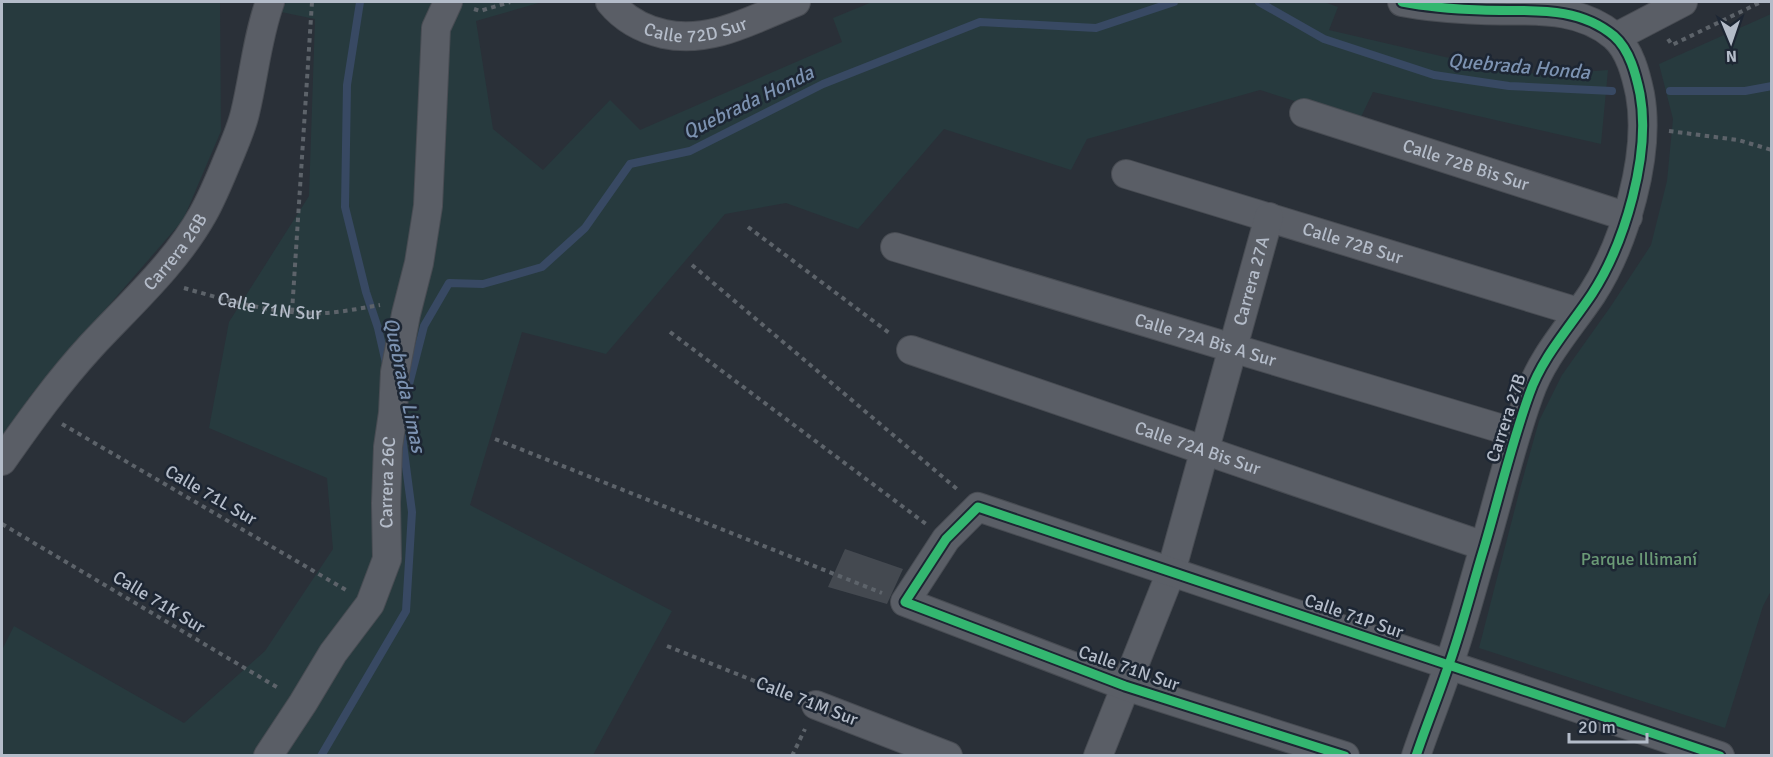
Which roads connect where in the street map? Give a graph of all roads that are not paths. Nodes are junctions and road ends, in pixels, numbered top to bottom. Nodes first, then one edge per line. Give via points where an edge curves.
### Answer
1 (270, 2) edge
2 (448, 2) edge
3 (796, 2) edge
4 (1402, 2) edge
5 (1683, 2) edge
6 (620, 11) edge
7 (1616, 37) junction
8 (1304, 113) dead end
9 (1126, 174) dead end
10 (1269, 217) junction
11 (1628, 217) junction
12 (895, 247) dead end
13 (1578, 312) junction
14 (1233, 348) junction
15 (911, 350) road end
16 (1516, 434) junction
17 (1205, 450) junction
18 (2, 461) edge
19 (1484, 546) junction
20 (1171, 572) junction
21 (905, 602) joint
22 (1449, 666) junction
23 (1125, 686) junction
24 (816, 705) road end
25 (268, 756) edge
26 (948, 756) edge
27 (1098, 756) edge
28 (1345, 756) edge
29 (1416, 756) edge
30 (1720, 756) edge

1 - 18 street, Carrera 26B via 237,139 203,214 154,279 67,372
2 - 25 street, Carrera 26C via 436,28 428,206 395,372 388,447 387,559 370,604 333,653
3 - 6 street, Calle 72D Sur via 699,37 651,31
4 - 7 street via 1573,14 1595,22
5 - 7 street
7 - 11 street, Carrera 27B via 1637,79 1643,128
8 - 11 street, Calle 72B Bis Sur
9 - 10 street, Calle 72B Sur
10 - 13 street, Calle 72B Sur
10 - 14 street, Carrera 27A
11 - 13 street, Carrera 27B via 1609,263
12 - 14 street, Calle 72A Bis A Sur
13 - 16 street, Carrera 27B via 1537,374
14 - 16 street, Calle 72A Bis A Sur
14 - 17 street, Carrera 27A
15 - 17 street, Calle 72A Bis Sur
16 - 19 street, Carrera 27B
17 - 19 street, Calle 72A Bis Sur
17 - 20 street, Carrera 27A
19 - 22 street, Carrera 27B
20 - 21 street, Calle 71P Sur via 978,507 946,539
20 - 22 street, Calle 71P Sur
20 - 23 street, Carrera 27A
21 - 23 street, Calle 71N Sur
22 - 29 street, Carrera 27B
22 - 30 street, Calle 71P Sur
23 - 27 street, Carrera 27A
23 - 28 street, Calle 71N Sur
24 - 26 street, Calle 71M Sur

